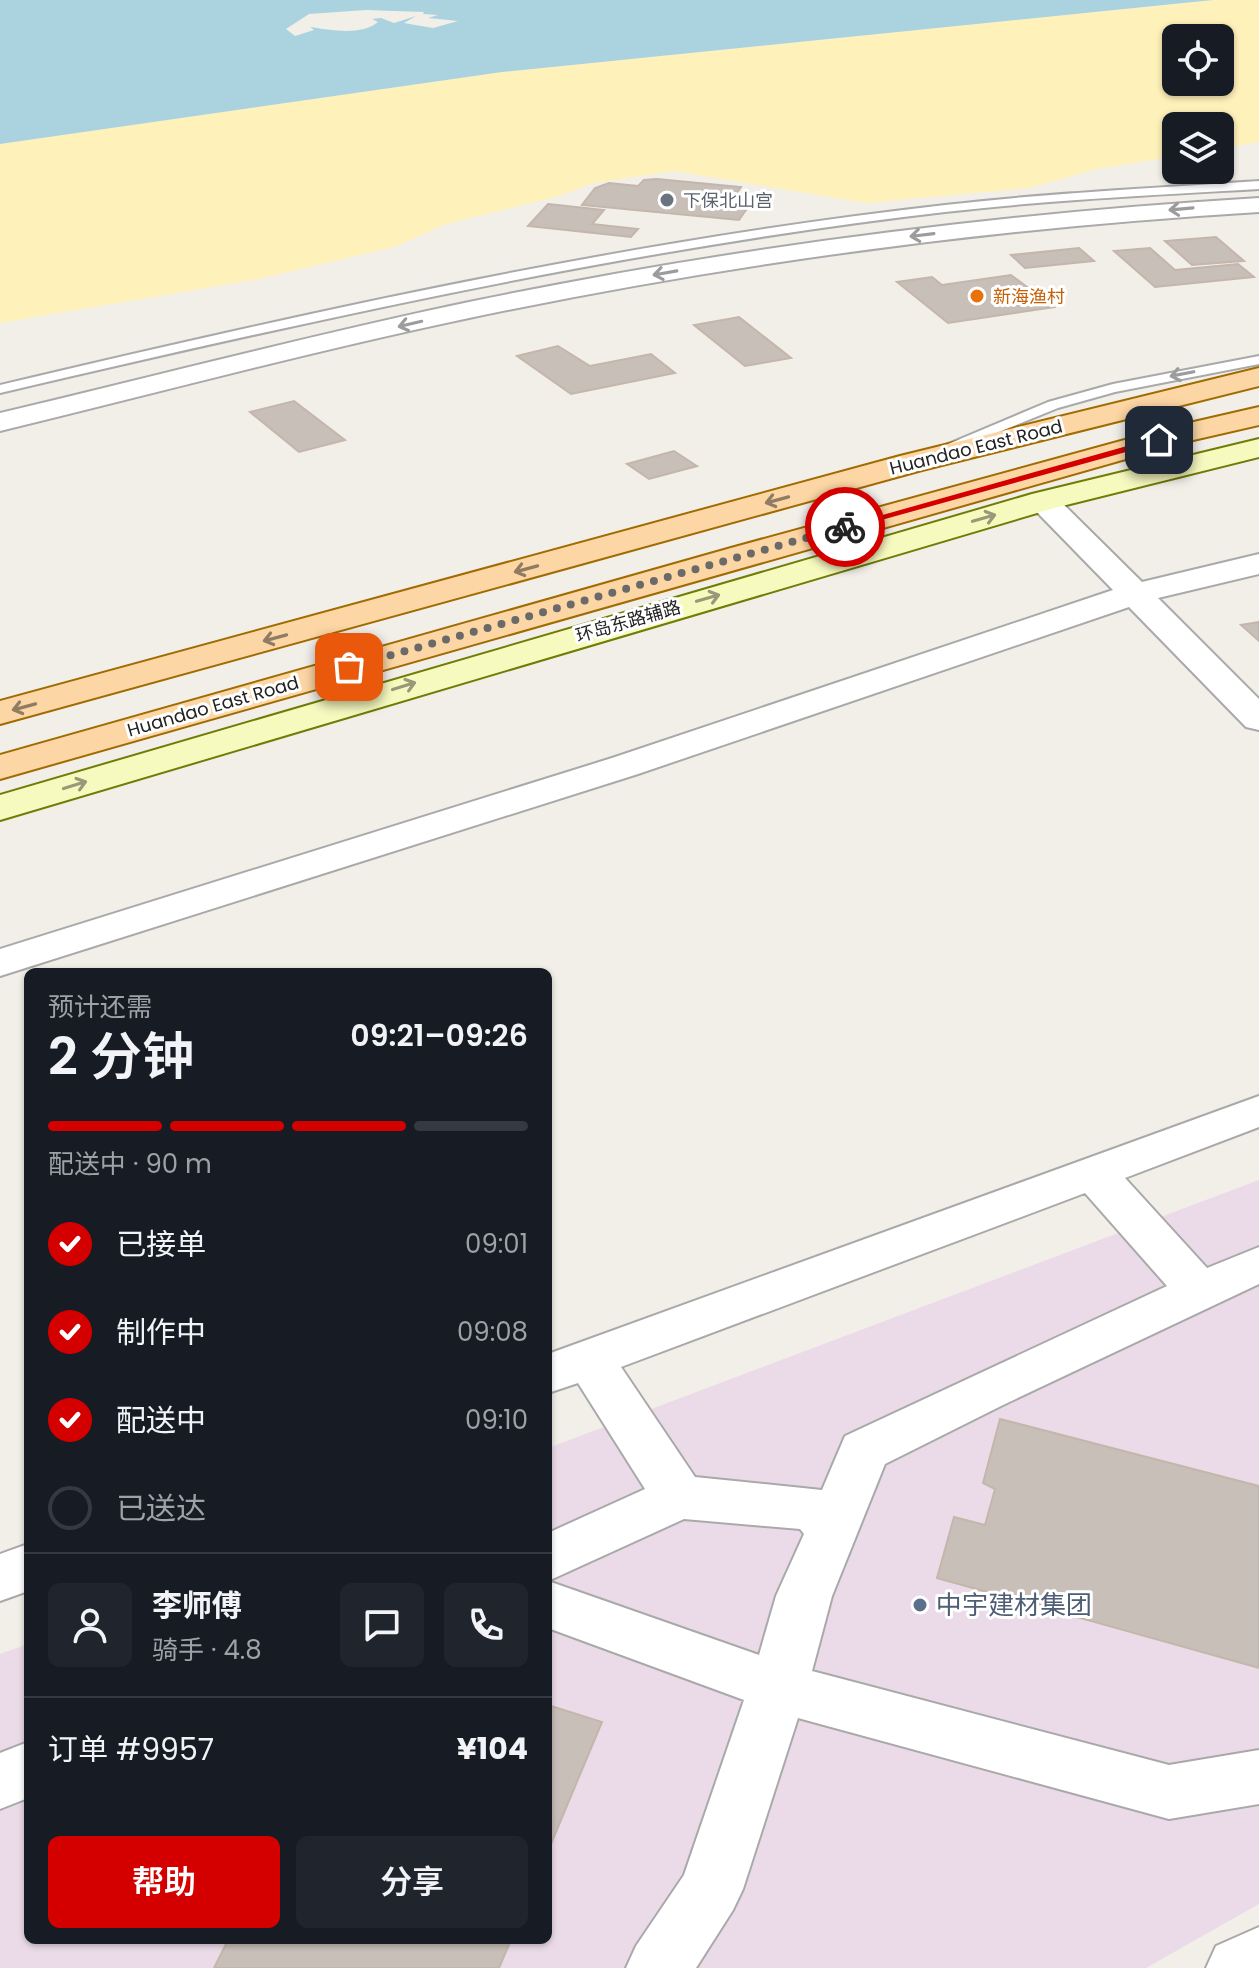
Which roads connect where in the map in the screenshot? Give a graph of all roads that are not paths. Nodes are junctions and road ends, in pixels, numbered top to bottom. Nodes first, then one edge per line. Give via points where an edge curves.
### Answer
1 (1259, 185) edge
2 (1259, 205) edge
3 (1259, 360) edge
4 (1259, 377) edge
5 (0, 389) edge
6 (1259, 416) edge
7 (0, 422) edge
8 (1259, 424) edge
9 (1183, 433) junction
10 (1259, 448) edge
11 (911, 463) junction
12 (971, 492) junction
13 (1043, 501) junction
14 (842, 559) junction
15 (1259, 564) edge
16 (1135, 594) junction
17 (0, 713) edge
18 (1259, 719) edge
19 (0, 767) edge
20 (0, 808) edge
21 (0, 963) edge
22 (1259, 1111) edge
23 (1093, 1172) junction
24 (1259, 1264) edge
25 (1199, 1290) junction
26 (569, 1367) edge
27 (679, 1497) junction
28 (833, 1530) junction
29 (552, 1556) edge
30 (24, 1569) edge
31 (0, 1578) edge
32 (552, 1605) edge
33 (778, 1687) junction
34 (24, 1771) edge
35 (1259, 1777) edge
36 (0, 1782) edge
37 (1259, 1958) edge
38 (659, 1968) edge
39 (1239, 1968) edge

1 - 5 lane via 904,214 661,249
2 -> 7 street via 973,228 651,275 467,310
3 -> 11 lane via 1053,405
4 - 11 main road, Huandao East Road
6 - 9 main road, Huandao East Road
8 - 9 street
9 - 12 main road, Huandao East Road
10 - 13 street, 环岛东路辅路
11 -> 17 main road, Huandao East Road
12 - 14 street
12 - 19 main road, Huandao East Road
14 -> 13 street, 环岛东路辅路
13 - 16 street
20 -> 14 street, 环岛东路辅路
15 - 16 street
16 - 18 street
16 - 21 street via 625,766
22 - 23 street
23 - 25 street
23 - 26 street
24 - 25 street
25 - 28 street via 864,1451
26 - 27 street
27 - 28 street via 815,1509
27 - 29 street
28 - 33 street via 804,1596
30 - 31 street
32 - 33 street
33 - 35 street via 1169,1792
33 - 38 street via 711,1889
34 - 36 street
37 - 39 street

